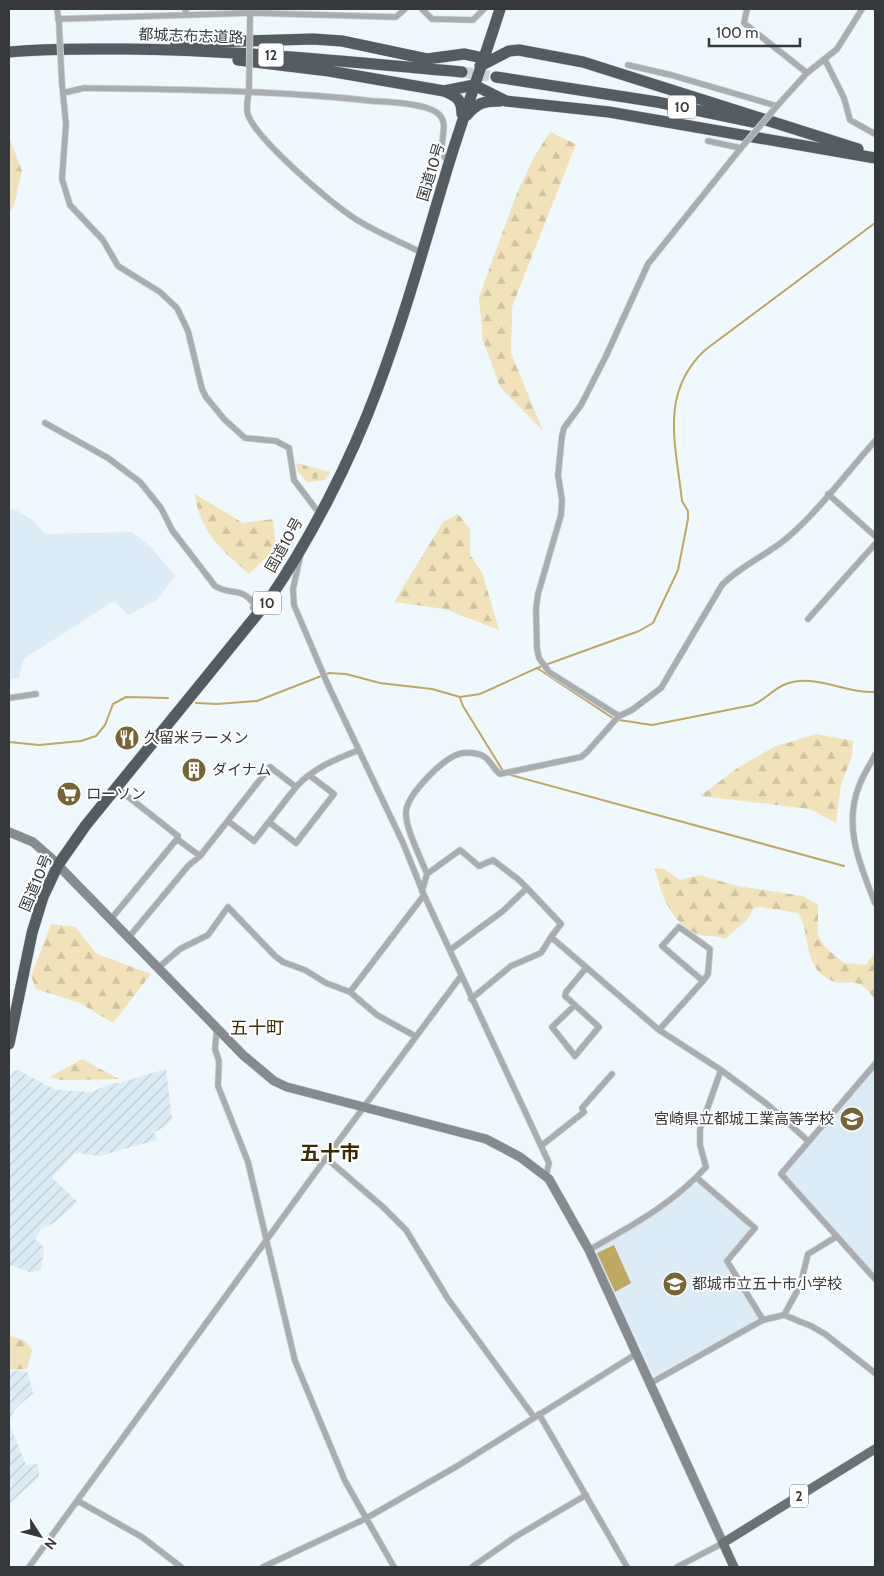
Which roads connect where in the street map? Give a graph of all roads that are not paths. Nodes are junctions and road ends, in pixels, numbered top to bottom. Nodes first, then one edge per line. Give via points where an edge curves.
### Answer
1 (57, 9) edge
2 (404, 9) edge
3 (422, 9) edge
4 (484, 9) edge
5 (747, 9) edge
6 (862, 9) edge
7 (186, 12) edge
8 (250, 13) junction
9 (499, 14) edge
10 (59, 22) junction
11 (491, 38) junction
12 (80, 49) junction
13 (514, 51) junction
14 (9, 52) edge
15 (451, 57) junction
16 (825, 60) junction
17 (482, 62) junction
18 (628, 65) dead end
19 (462, 72) tunnel mouth
20 (807, 72) junction
21 (496, 77) tunnel mouth
22 (474, 85) junction
23 (249, 89) junction
24 (444, 91) junction
25 (62, 93) junction
26 (506, 102) junction
27 (778, 106) junction
28 (462, 121) junction
29 (875, 134) edge
30 (708, 141) dead end
31 (741, 148) junction
32 (872, 155) edge
33 (450, 162) junction
34 (422, 253) junction
35 (45, 423) dead end
36 (875, 441) edge
37 (828, 494) junction
38 (319, 513) junction
39 (875, 536) edge
40 (875, 544) edge
41 (302, 546) junction
42 (259, 613) junction
43 (808, 619) dead end
44 (36, 694) dead end
45 (9, 698) edge
46 (619, 716) junction
47 (360, 750) junction
48 (875, 754) edge
49 (309, 775) junction
50 (296, 787) junction
51 (117, 788) junction
52 (228, 821) junction
53 (269, 822) junction
54 (9, 832) edge
55 (177, 839) junction
56 (200, 856) junction
57 (58, 864) junction
58 (427, 874) junction
59 (875, 882) edge
60 (868, 883) junction
61 (527, 888) junction
62 (423, 893) junction
63 (875, 903) edge
64 (111, 919) junction
65 (129, 937) junction
66 (551, 938) junction
67 (450, 950) junction
68 (158, 968) junction
69 (586, 968) junction
70 (461, 976) junction
71 (703, 981) junction
72 (350, 992) junction
73 (471, 999) junction
74 (575, 1005) junction
75 (217, 1028) junction
76 (659, 1030) junction
77 (415, 1036) junction
78 (9, 1044) edge
79 (875, 1064) edge
80 (721, 1070) junction
81 (612, 1074) dead end
82 (364, 1108) junction
83 (808, 1141) junction
84 (541, 1146) junction
85 (326, 1158) junction
86 (546, 1176) junction
87 (697, 1178) junction
88 (836, 1237) junction
89 (267, 1241) junction
90 (589, 1250) junction
91 (875, 1279) edge
92 (784, 1315) junction
93 (763, 1320) junction
94 (636, 1354) junction
95 (875, 1373) edge
96 (649, 1384) junction
97 (537, 1416) junction
98 (875, 1449) edge
99 (586, 1496) junction
100 (78, 1501) junction
101 (365, 1519) junction
102 (723, 1543) junction
103 (29, 1567) edge
104 (181, 1567) edge
105 (263, 1567) edge
106 (394, 1567) edge
107 (472, 1567) edge
108 (627, 1567) edge
109 (677, 1567) edge
110 (734, 1567) edge

1 - 10 street
2 - 8 street via 396,17
3 - 4 street via 432,19 463,20 473,20
5 - 20 street via 744,22
6 - 16 street via 837,49
7 - 8 street
7 - 10 street
8 - 23 street, bridge
9 - 11 highway, 国道10号 / 10
9 - 13 highway via 495,36 498,42
10 - 25 street, bridge
11 - 15 highway
11 - 17 highway, 国道10号 / 10
12 - 14 highway, 都城志布志道路 / 12
12 - 15 highway via 313,39 342,41 427,59
12 - 19 highway, 都城志布志道路 / 12 via 230,52
12 - 24 highway via 217,58 330,71
13 - 17 highway
13 - 32 highway via 583,62 838,140
15 - 17 highway via 464,54
16 - 20 street
16 - 29 street via 844,98 850,120
17 - 22 highway, 国道10号 / 10
18 - 27 street
20 - 27 street
21 - 32 highway, 10 via 728,116
22 - 24 highway
22 - 26 highway
22 - 28 highway, 国道10号 / 10
23 - 25 street via 84,88
23 - 33 street via 428,109 442,118 441,152
23 - 34 street via 247,112 252,124 276,152 340,208
24 - 28 highway via 458,98 462,104
25 - 38 street via 66,124 62,179 70,205 103,240 118,266 169,298 188,331 206,397 245,438 276,441 289,448 294,480
26 - 28 highway via 483,101 474,106
26 - 32 highway via 609,112
27 - 31 street, bridge
28 - 33 highway, 国道10号 / 10
30 - 31 street
31 - 46 street via 648,264 581,404 564,428 558,475 562,500 560,515 540,581 536,609 539,658 549,672
33 - 34 highway, 国道10号 / 10
34 - 38 highway, 国道10号 / 10 via 376,392
35 - 42 street via 130,472 152,495 172,530 215,586 247,595 254,604 252,608
36 - 37 street
37 - 39 street
37 - 46 street via 791,535 726,581 661,688
38 - 41 highway, 国道10号 / 10
40 - 43 street
41 - 42 highway, 国道10号 / 10
41 - 47 street via 293,589 294,605
42 - 51 highway, 国道10号 / 10
44 - 45 street
46 - 58 street via 581,757 500,774 480,754 464,752 452,756 430,775 410,800 406,812
47 - 49 street via 330,761
47 - 62 street
48 - 60 street via 859,786 852,818 856,854
49 - 50 street
49 - 53 street via 334,794 296,843
50 - 52 street via 270,767
50 - 53 street
51 - 55 street via 178,836
51 - 57 highway, 国道10号 / 10
52 - 53 street via 254,841
52 - 56 street
54 - 57 street via 33,842
55 - 56 street
55 - 64 street
56 - 65 street
57 - 64 street
57 - 78 highway, 国道10号 / 10 via 32,933
58 - 61 street via 460,850 479,866 493,860
58 - 62 street
59 - 60 street
60 - 63 street
61 - 66 street via 561,924
61 - 67 street via 503,911
62 - 67 street
62 - 72 street
64 - 65 street
65 - 68 street
66 - 69 street
66 - 73 street via 541,953 511,966
67 - 70 street
68 - 72 street via 180,948 208,935 228,906 283,962
68 - 75 street
69 - 74 street via 566,992 565,996
69 - 76 street
70 - 73 street
70 - 77 street
71 - 71 street via 708,974 710,949 679,927 662,946
71 - 76 street
72 - 77 street via 377,1015
73 - 84 street
74 - 74 street via 599,1027 575,1056 552,1027
75 - 82 street via 274,1081
75 - 89 street via 214,1048 218,1061 218,1086 248,1162
76 - 80 street
77 - 82 street
79 - 83 street
80 - 83 street via 767,1104
80 - 87 street via 700,1129 706,1167
81 - 84 street via 582,1108 584,1112
82 - 85 street
82 - 86 street via 486,1139 520,1157
83 - 88 street via 781,1174
84 - 86 street via 549,1163
85 - 89 street
85 - 97 street via 384,1206 406,1230 448,1299
86 - 90 street
87 - 90 street via 657,1210
87 - 93 street via 755,1228 727,1261
88 - 91 street
88 - 92 street via 808,1254 800,1286
89 - 100 street
89 - 101 street via 295,1361 345,1481
90 - 94 street
92 - 93 street
92 - 95 street via 825,1334
93 - 96 street
94 - 96 street
94 - 97 street
96 - 102 street
97 - 99 street
97 - 101 street
98 - 102 main road, 2
99 - 107 street via 515,1537
99 - 108 street
100 - 103 street
100 - 104 street via 142,1537
101 - 105 street
101 - 106 street
102 - 109 street
102 - 110 main road

